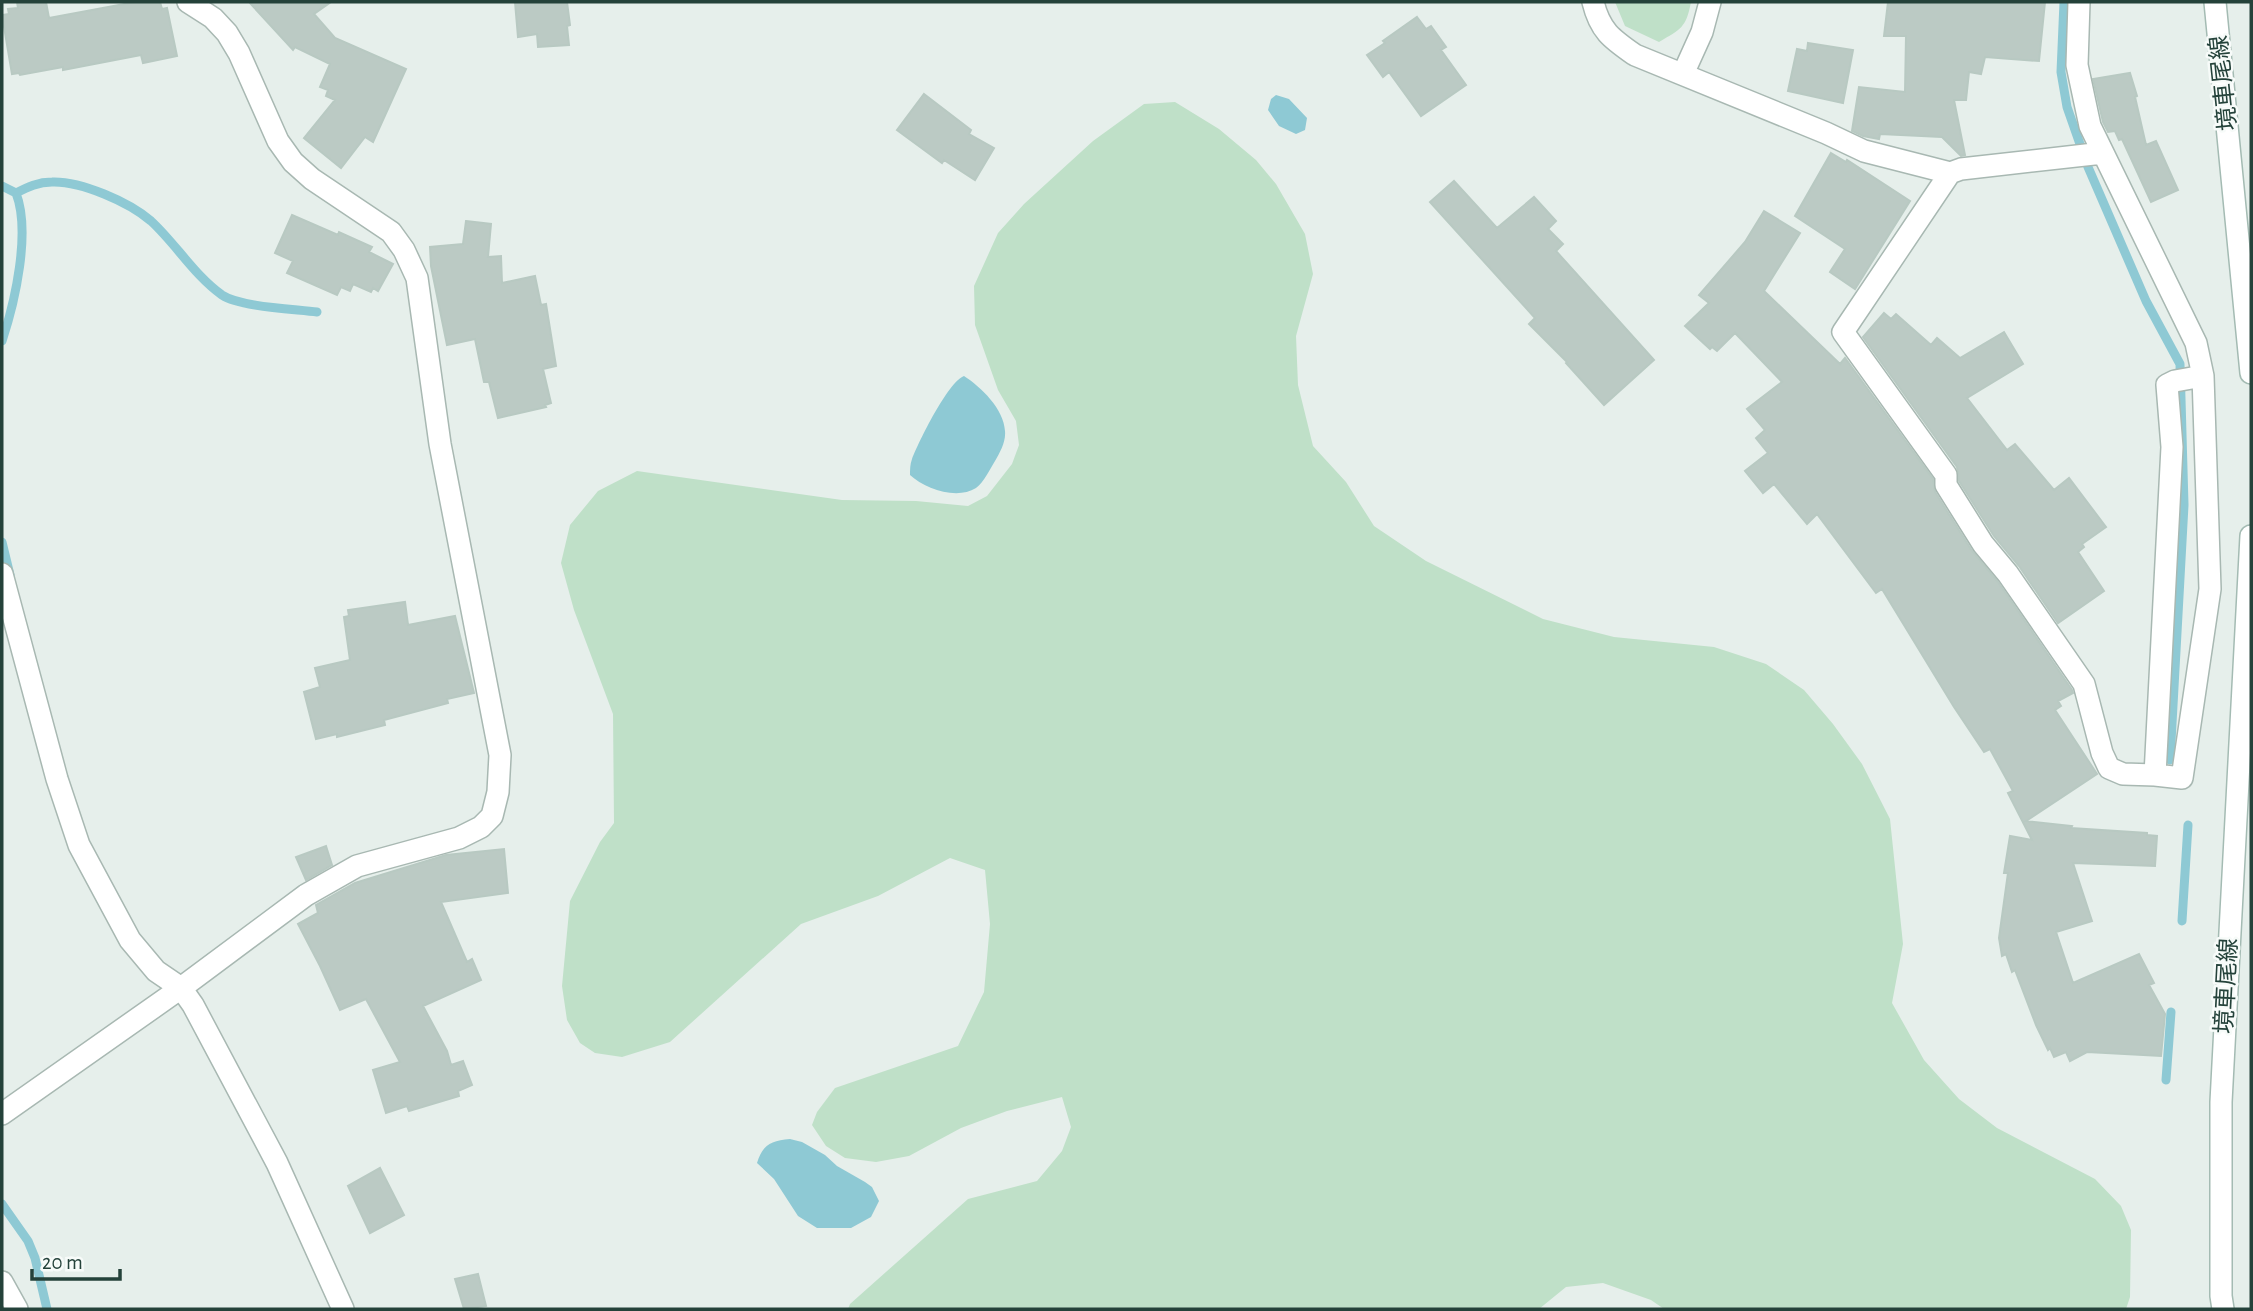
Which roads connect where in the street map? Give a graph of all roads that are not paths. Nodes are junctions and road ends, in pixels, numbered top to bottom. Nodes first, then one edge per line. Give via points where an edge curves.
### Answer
1 (188, 2) edge
2 (1593, 2) edge
3 (1710, 2) edge
4 (2080, 2) edge
5 (2215, 2) edge
6 (1683, 74) junction
7 (2091, 154) junction
8 (1950, 173) junction
9 (2251, 373) edge
10 (2189, 378) junction
11 (2251, 536) edge
12 (2, 574) edge
13 (2155, 775) junction
14 (181, 988) junction
15 (2, 1114) edge
16 (2, 1282) edge
17 (16, 1309) edge
18 (343, 1309) edge
19 (2223, 1309) edge

1 - 14 street via 227,33 278,141 293,162 391,232 417,278 440,444 500,774 492,816 481,828 357,866 306,895
2 - 6 street via 1608,37 1635,55
3 - 6 street
4 - 7 street via 2077,65
5 - 9 street, 境車尾線
6 - 8 street via 1864,151
7 - 8 street
7 - 10 street via 2196,343
8 - 13 street via 1843,332 1946,475 1946,485 1983,544 2084,684 2109,768 2123,774
10 - 13 street via 2167,386 2172,447
10 - 13 street via 2210,589 2182,778
11 - 19 street, 境車尾線 via 2221,1102
12 - 14 street via 79,845 130,940 156,971
14 - 15 street
14 - 18 street via 277,1163
16 - 17 street

